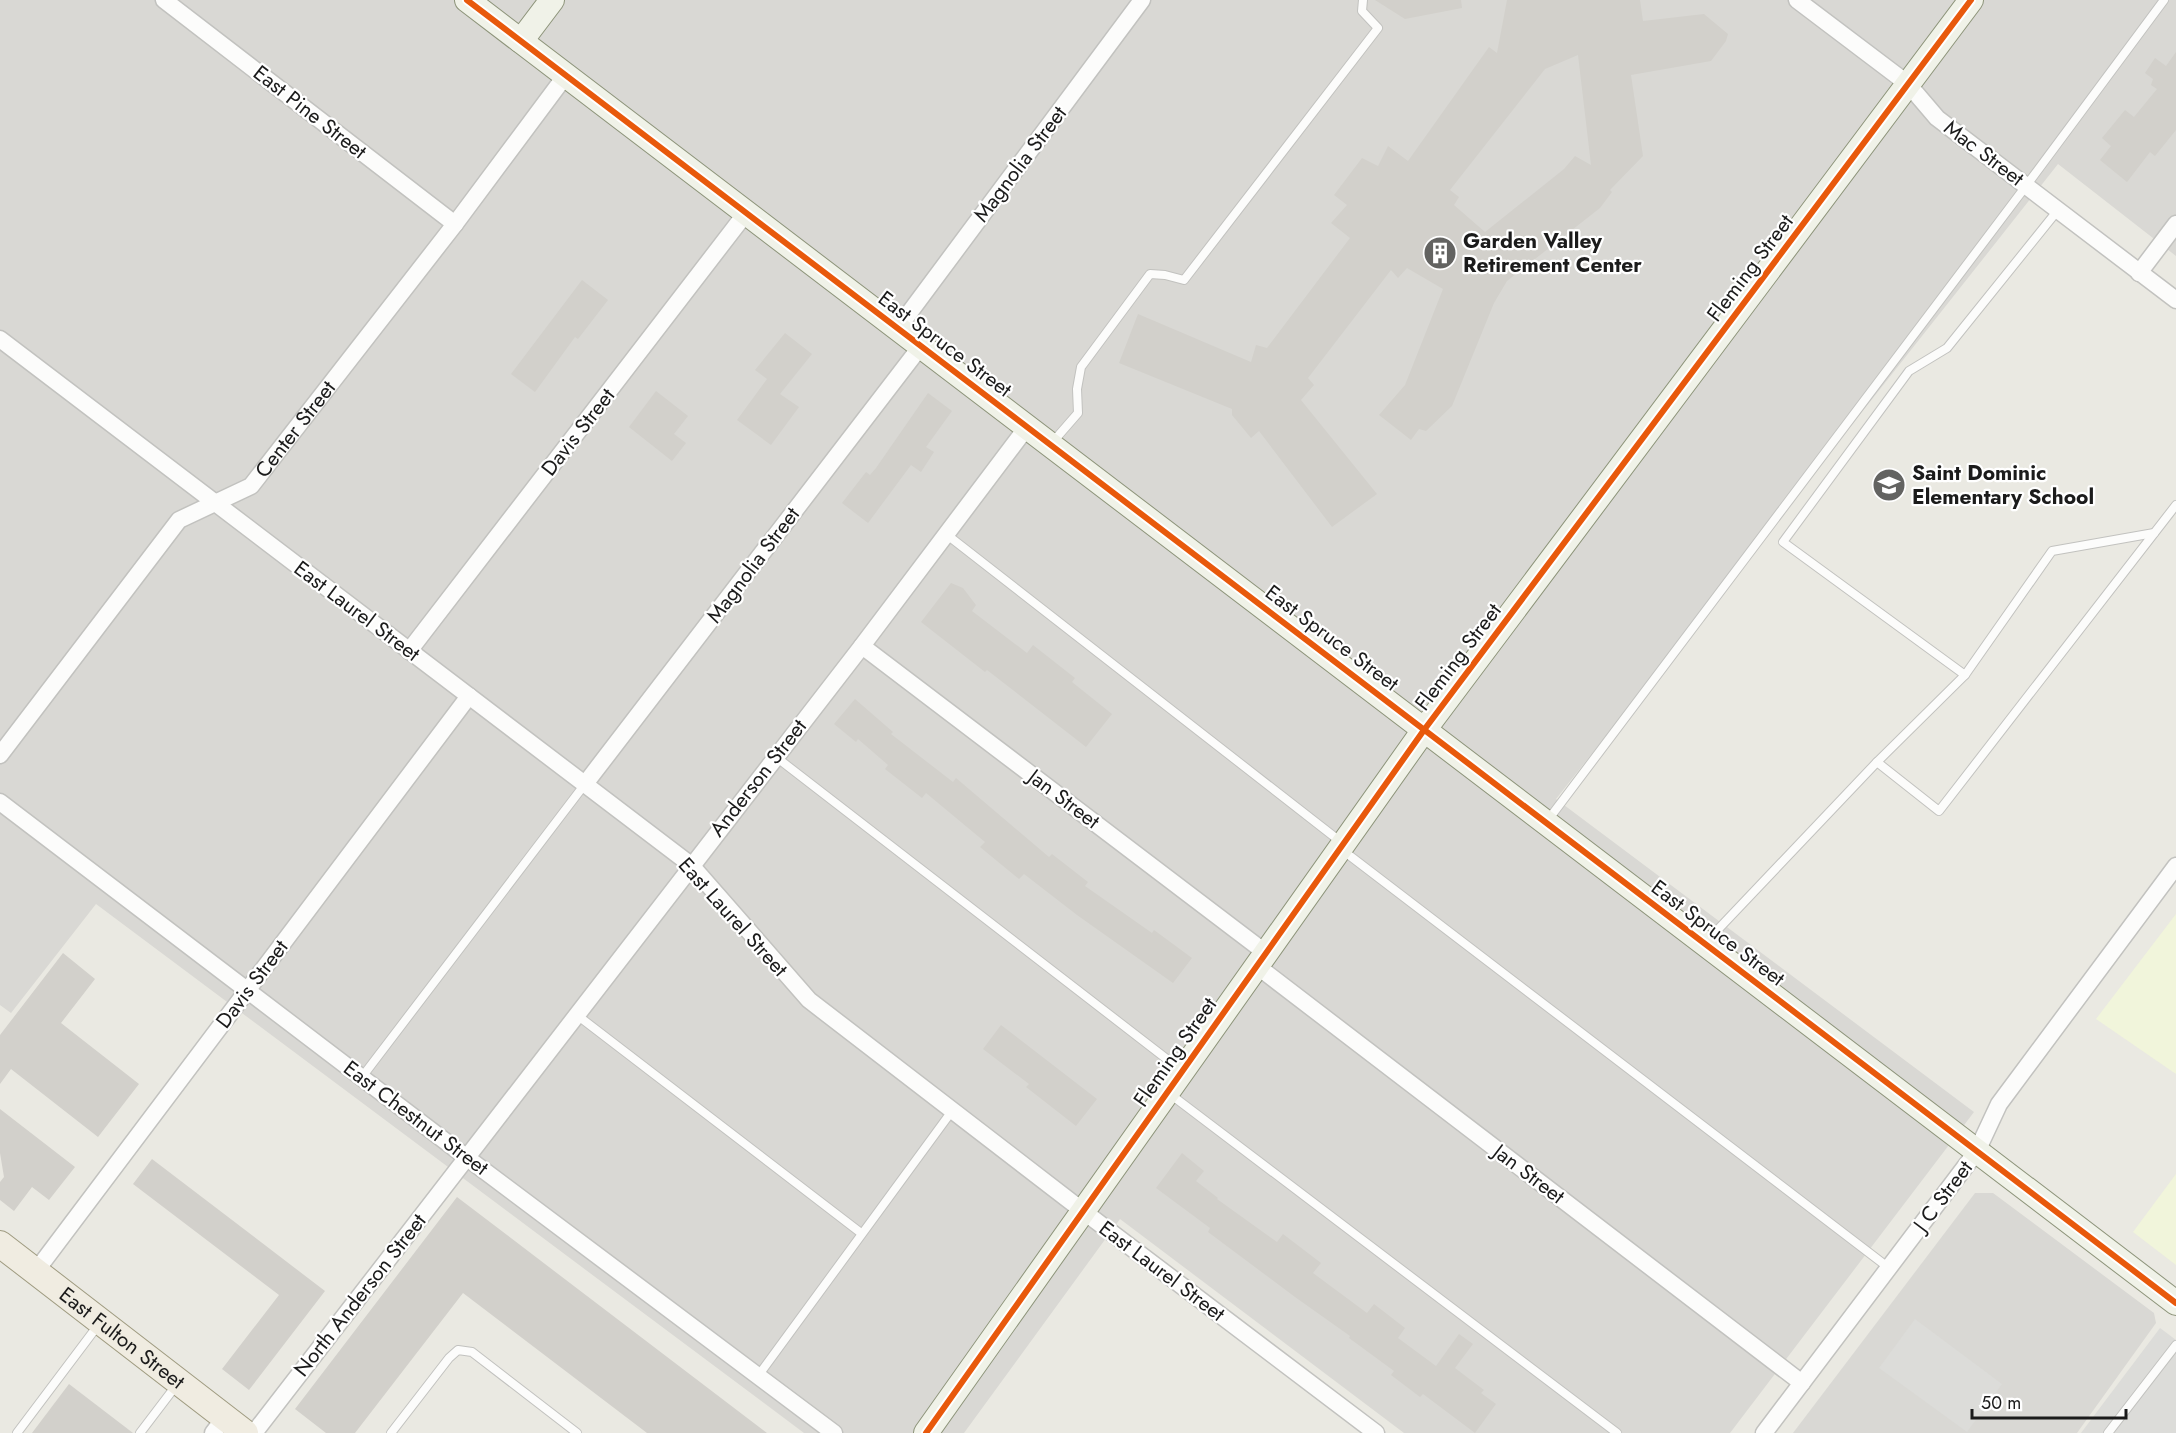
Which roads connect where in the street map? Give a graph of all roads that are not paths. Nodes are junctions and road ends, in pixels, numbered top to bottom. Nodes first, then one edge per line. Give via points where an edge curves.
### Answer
1 (164, 0) edge
2 (467, 0) edge
3 (552, 0) edge
4 (1142, 0) edge
5 (1363, 0) edge
6 (1797, 0) edge
7 (1971, 0) edge
8 (2164, 0) edge
9 (521, 41) junction
10 (566, 75) junction
11 (1908, 84) junction
12 (2026, 186) junction
13 (2058, 210) junction
14 (746, 213) junction
15 (455, 224) junction
16 (2176, 224) edge
17 (2139, 273) junction
18 (2176, 300) edge
19 (898, 328) junction
20 (0, 339) edge
21 (921, 346) junction
22 (1028, 427) junction
23 (1050, 444) junction
24 (216, 503) junction
25 (2176, 505) edge
26 (2154, 533) junction
27 (946, 534) junction
28 (862, 646) junction
29 (409, 651) junction
30 (1965, 675) junction
31 (469, 696) junction
32 (1424, 730) junction
33 (0, 755) edge
34 (775, 756) junction
35 (1877, 762) junction
36 (585, 784) junction
37 (0, 802) edge
38 (1546, 822) junction
39 (1342, 846) junction
40 (691, 865) junction
41 (2176, 866) edge
42 (1705, 944) junction
43 (1261, 960) junction
44 (248, 990) junction
45 (576, 1014) junction
46 (1182, 1071) junction
47 (362, 1077) junction
48 (1167, 1092) junction
49 (952, 1111) junction
50 (1977, 1151) junction
51 (466, 1157) junction
52 (1083, 1211) junction
53 (861, 1233) junction
54 (0, 1244) edge
55 (1889, 1268) junction
56 (36, 1271) junction
57 (2176, 1303) edge
58 (101, 1321) junction
59 (2176, 1345) edge
60 (758, 1376) junction
61 (179, 1382) junction
62 (1802, 1383) junction
63 (228, 1428) edge
64 (17, 1433) edge
65 (140, 1433) edge
66 (254, 1433) edge
67 (391, 1433) edge
68 (577, 1433) edge
69 (834, 1433) edge
70 (926, 1433) edge
71 (1376, 1433) edge
72 (1617, 1433) edge
73 (1764, 1433) edge
74 (2108, 1433) edge

1 - 15 street, East Pine Street
2 - 9 street, East Spruce Street
3 - 9 street
4 - 19 street, Magnolia Street
5 - 23 lane via 1362,11 1378,28 1184,280 1150,274 1081,367 1078,413
6 - 11 street, Mac Street
7 - 11 street, Fleming Street
8 - 12 lane
9 - 10 street, East Spruce Street
10 - 14 street, East Spruce Street
10 - 15 street, Center Street
11 - 12 street, Mac Street via 1937,117
11 - 32 street, Fleming Street
12 - 13 street, Mac Street
12 - 38 lane
13 - 17 street, Mac Street
13 - 30 lane via 1947,348 1908,370 1782,542
14 - 19 street, East Spruce Street
14 - 29 street, Davis Street
15 - 24 street, Center Street via 251,486
16 - 17 street
17 - 18 street, Mac Street
19 - 21 street, East Spruce Street
20 - 24 street, East Laurel Street
21 - 22 street, East Spruce Street
21 - 36 street, Magnolia Street
22 - 23 street, East Spruce Street
22 - 27 street, Anderson Street
23 - 32 street, East Spruce Street
24 - 29 street, East Laurel Street
24 - 33 street, Center Street via 179,520
25 - 26 lane
26 - 30 lane via 2052,551
26 - 35 lane via 1939,811
27 - 28 street, Anderson Street
27 - 39 lane
28 - 34 street, Anderson Street
28 - 43 street, Jan Street
29 - 31 street, East Laurel Street
30 - 35 lane
31 - 36 street, East Laurel Street
31 - 44 street, Davis Street
32 - 38 street, East Spruce Street
32 - 39 street, Fleming Street
34 - 40 street, Anderson Street
34 - 46 lane
35 - 42 lane
36 - 40 street, East Laurel Street
36 - 47 lane
37 - 44 street, East Chestnut Street
38 - 42 street, East Spruce Street
39 - 43 street, Fleming Street
39 - 55 lane
40 - 45 street, Anderson Street
40 - 49 street, East Laurel Street via 809,1000
41 - 50 street, J C Street via 1999,1104
42 - 50 street, East Spruce Street
43 - 46 street, Fleming Street
43 - 62 street, Jan Street
44 - 47 street, East Chestnut Street
44 - 56 street, Davis Street
45 - 51 street, Anderson Street
45 - 53 lane
46 - 48 street, Fleming Street
47 - 51 street, East Chestnut Street
48 - 52 street, Fleming Street
48 - 72 lane
49 - 52 street, East Laurel Street
49 - 53 lane
50 - 55 street, J C Street
50 - 57 street, East Spruce Street
51 - 60 street, East Chestnut Street
51 - 66 street, North Anderson Street
52 - 70 street, Fleming Street
52 - 71 street, East Laurel Street
53 - 60 lane
54 - 56 main road, East Fulton Street
55 - 62 street, J C Street
56 - 58 main road, East Fulton Street
58 - 61 main road, East Fulton Street
58 - 64 lane
59 - 74 lane
60 - 69 street, East Chestnut Street
61 - 63 main road, East Fulton Street
61 - 65 lane
62 - 73 street, J C Street
67 - 68 lane via 458,1350 472,1352

